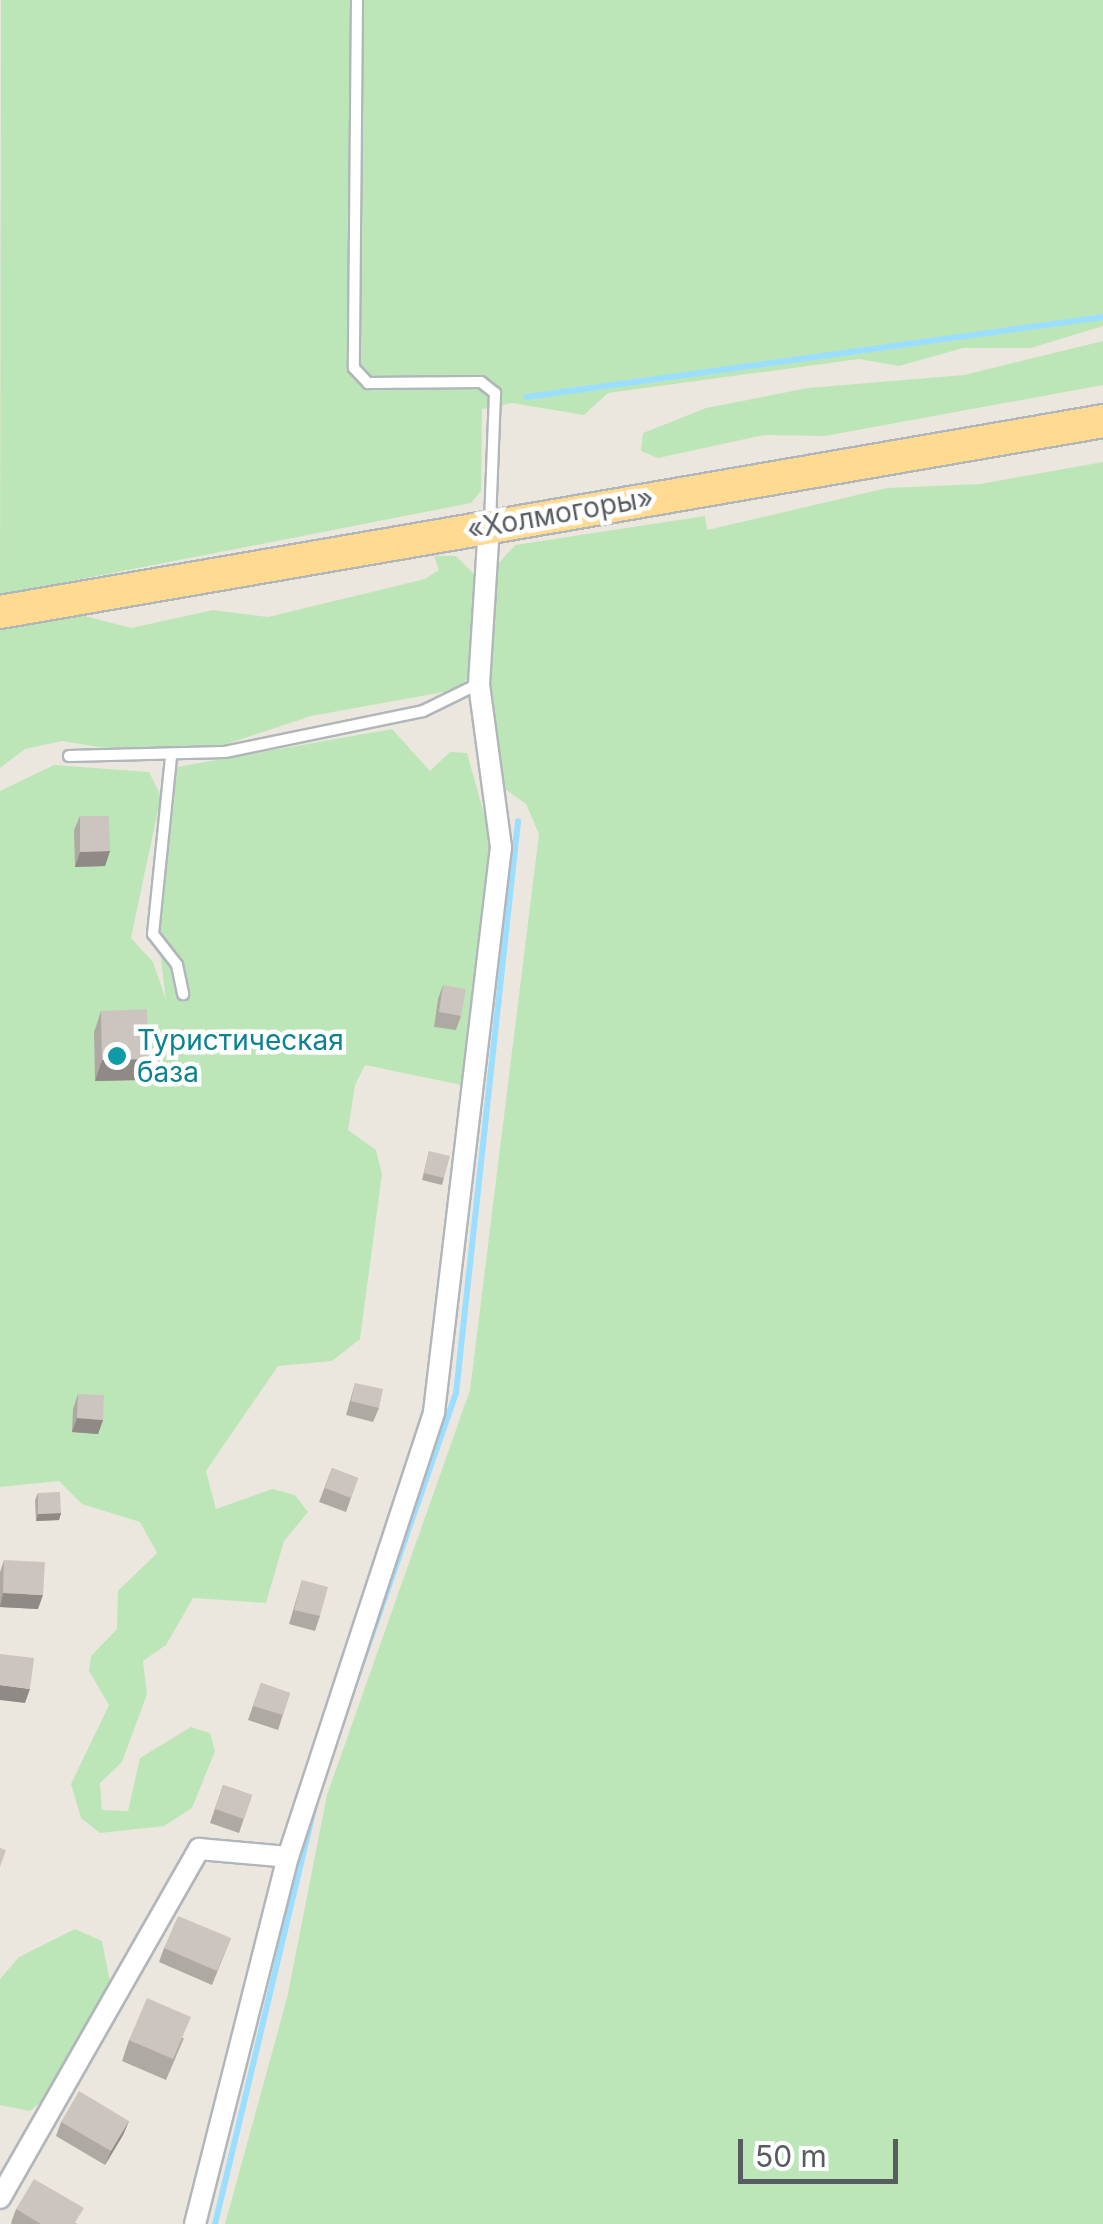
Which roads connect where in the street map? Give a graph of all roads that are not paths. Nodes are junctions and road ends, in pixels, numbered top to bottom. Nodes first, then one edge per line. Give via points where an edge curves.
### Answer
1 (357, 0) edge
2 (1103, 421) edge
3 (490, 525) junction
4 (9, 610) edge
5 (479, 684) junction
6 (70, 756) dead end
7 (171, 758) junction
8 (182, 994) dead end
9 (288, 1858) junction
10 (0, 2198) edge
11 (195, 2224) edge

1 - 3 lane via 354,368 368,383 480,382 495,392
2 - 3 highway, «Холмогоры»
3 - 4 highway, «Холмогоры»
3 - 5 street
5 - 7 lane via 422,711
5 - 9 street via 501,847 434,1412
6 - 7 lane
7 - 8 lane via 153,934 177,964
9 - 10 street via 199,1849
9 - 11 street

